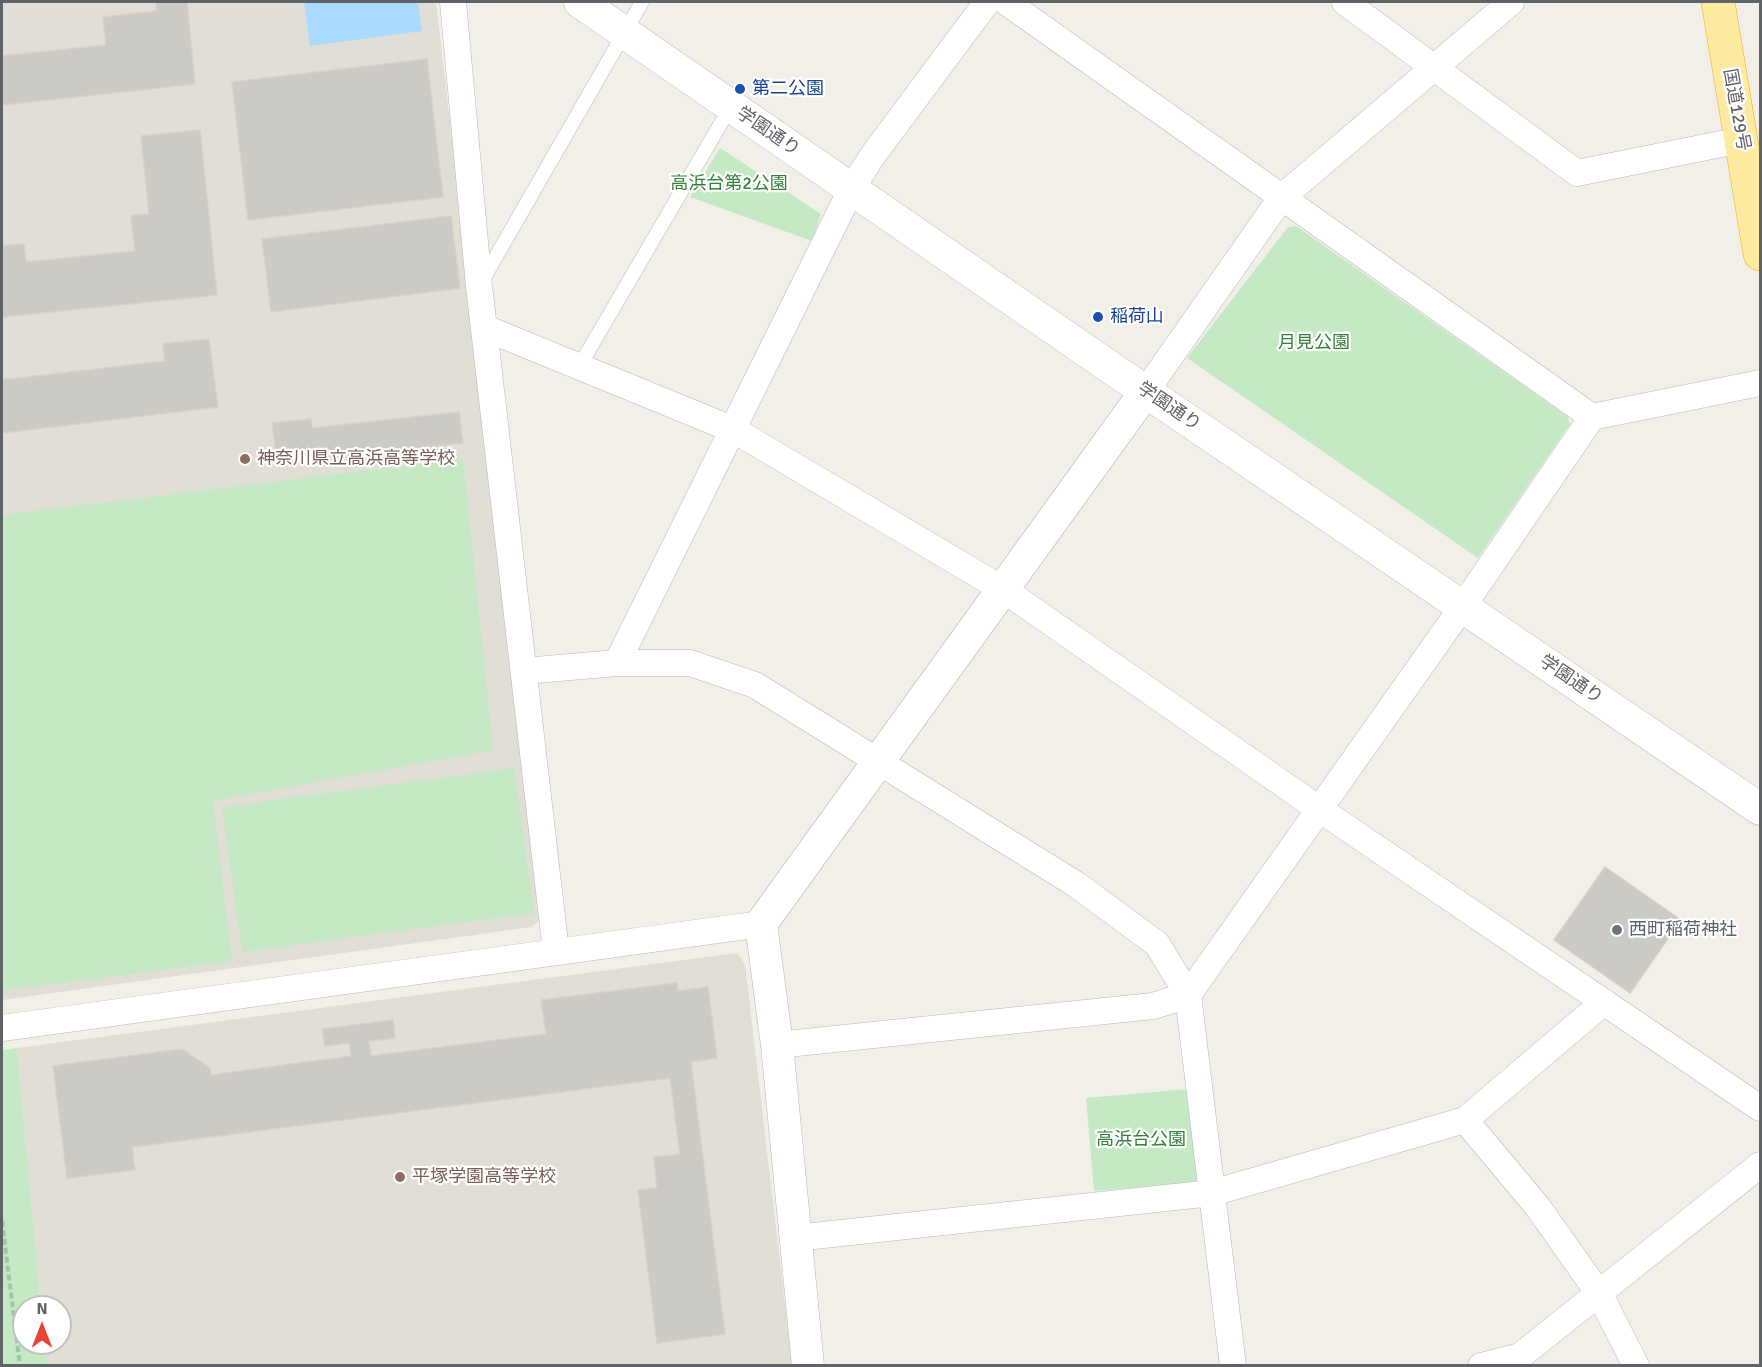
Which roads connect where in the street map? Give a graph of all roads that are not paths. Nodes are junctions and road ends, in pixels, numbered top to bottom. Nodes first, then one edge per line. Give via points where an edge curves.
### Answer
1 (453, 2) edge
2 (580, 2) edge
3 (642, 2) edge
4 (987, 2) edge
5 (1006, 2) edge
6 (1344, 2) edge
7 (1511, 2) edge
8 (1718, 2) edge
9 (624, 32) junction
10 (1433, 67) junction
11 (731, 106) junction
12 (1741, 141) junction
13 (852, 188) junction
14 (1281, 198) junction
15 (1761, 254) edge
16 (479, 286) junction
17 (485, 328) junction
18 (579, 367) junction
19 (1761, 383) edge
20 (1146, 392) junction
21 (1592, 417) junction
22 (734, 430) junction
23 (1004, 590) junction
24 (1463, 606) junction
25 (617, 663) junction
26 (524, 671) junction
27 (881, 762) junction
28 (1319, 809) junction
29 (1761, 809) edge
30 (761, 924) junction
31 (556, 952) junction
32 (1188, 995) junction
33 (1604, 1002) junction
34 (2, 1028) edge
35 (777, 1045) junction
36 (1761, 1108) edge
37 (1465, 1120) junction
38 (1761, 1165) edge
39 (1212, 1193) junction
40 (795, 1238) junction
41 (1600, 1295) junction
42 (808, 1365) edge
43 (1233, 1365) edge
44 (1481, 1365) edge
45 (1636, 1365) edge

1 - 16 street
2 - 9 street, 学園通り
3 - 9 lane
4 - 13 street
5 - 14 street
6 - 10 street
7 - 10 street
8 - 12 highway, 国道129号
9 - 11 street, 学園通り
9 - 16 lane
10 - 12 street via 1577,173
10 - 14 street
11 - 13 street, 学園通り
11 - 18 lane
12 - 15 highway, 国道129号
13 - 20 street, 学園通り
13 - 22 street
14 - 20 street
14 - 21 street
16 - 17 street
17 - 18 street
17 - 26 street
18 - 22 street
19 - 21 street
20 - 23 street
20 - 24 street, 学園通り
21 - 24 street
22 - 23 street
22 - 25 street
23 - 27 street
23 - 28 street
24 - 28 street
24 - 29 street, 学園通り
25 - 26 street
25 - 27 street via 690,663 755,685
26 - 31 street
27 - 30 street
27 - 32 street via 1077,885 1157,944
28 - 32 street
28 - 33 street
30 - 31 street
30 - 35 street
31 - 34 street
32 - 35 street via 1153,1006
32 - 39 street
33 - 36 street
33 - 37 street
35 - 40 street
37 - 39 street
37 - 41 street via 1537,1206
38 - 41 street
39 - 40 street
39 - 43 street
40 - 42 street
41 - 44 street via 1520,1356
41 - 45 street

